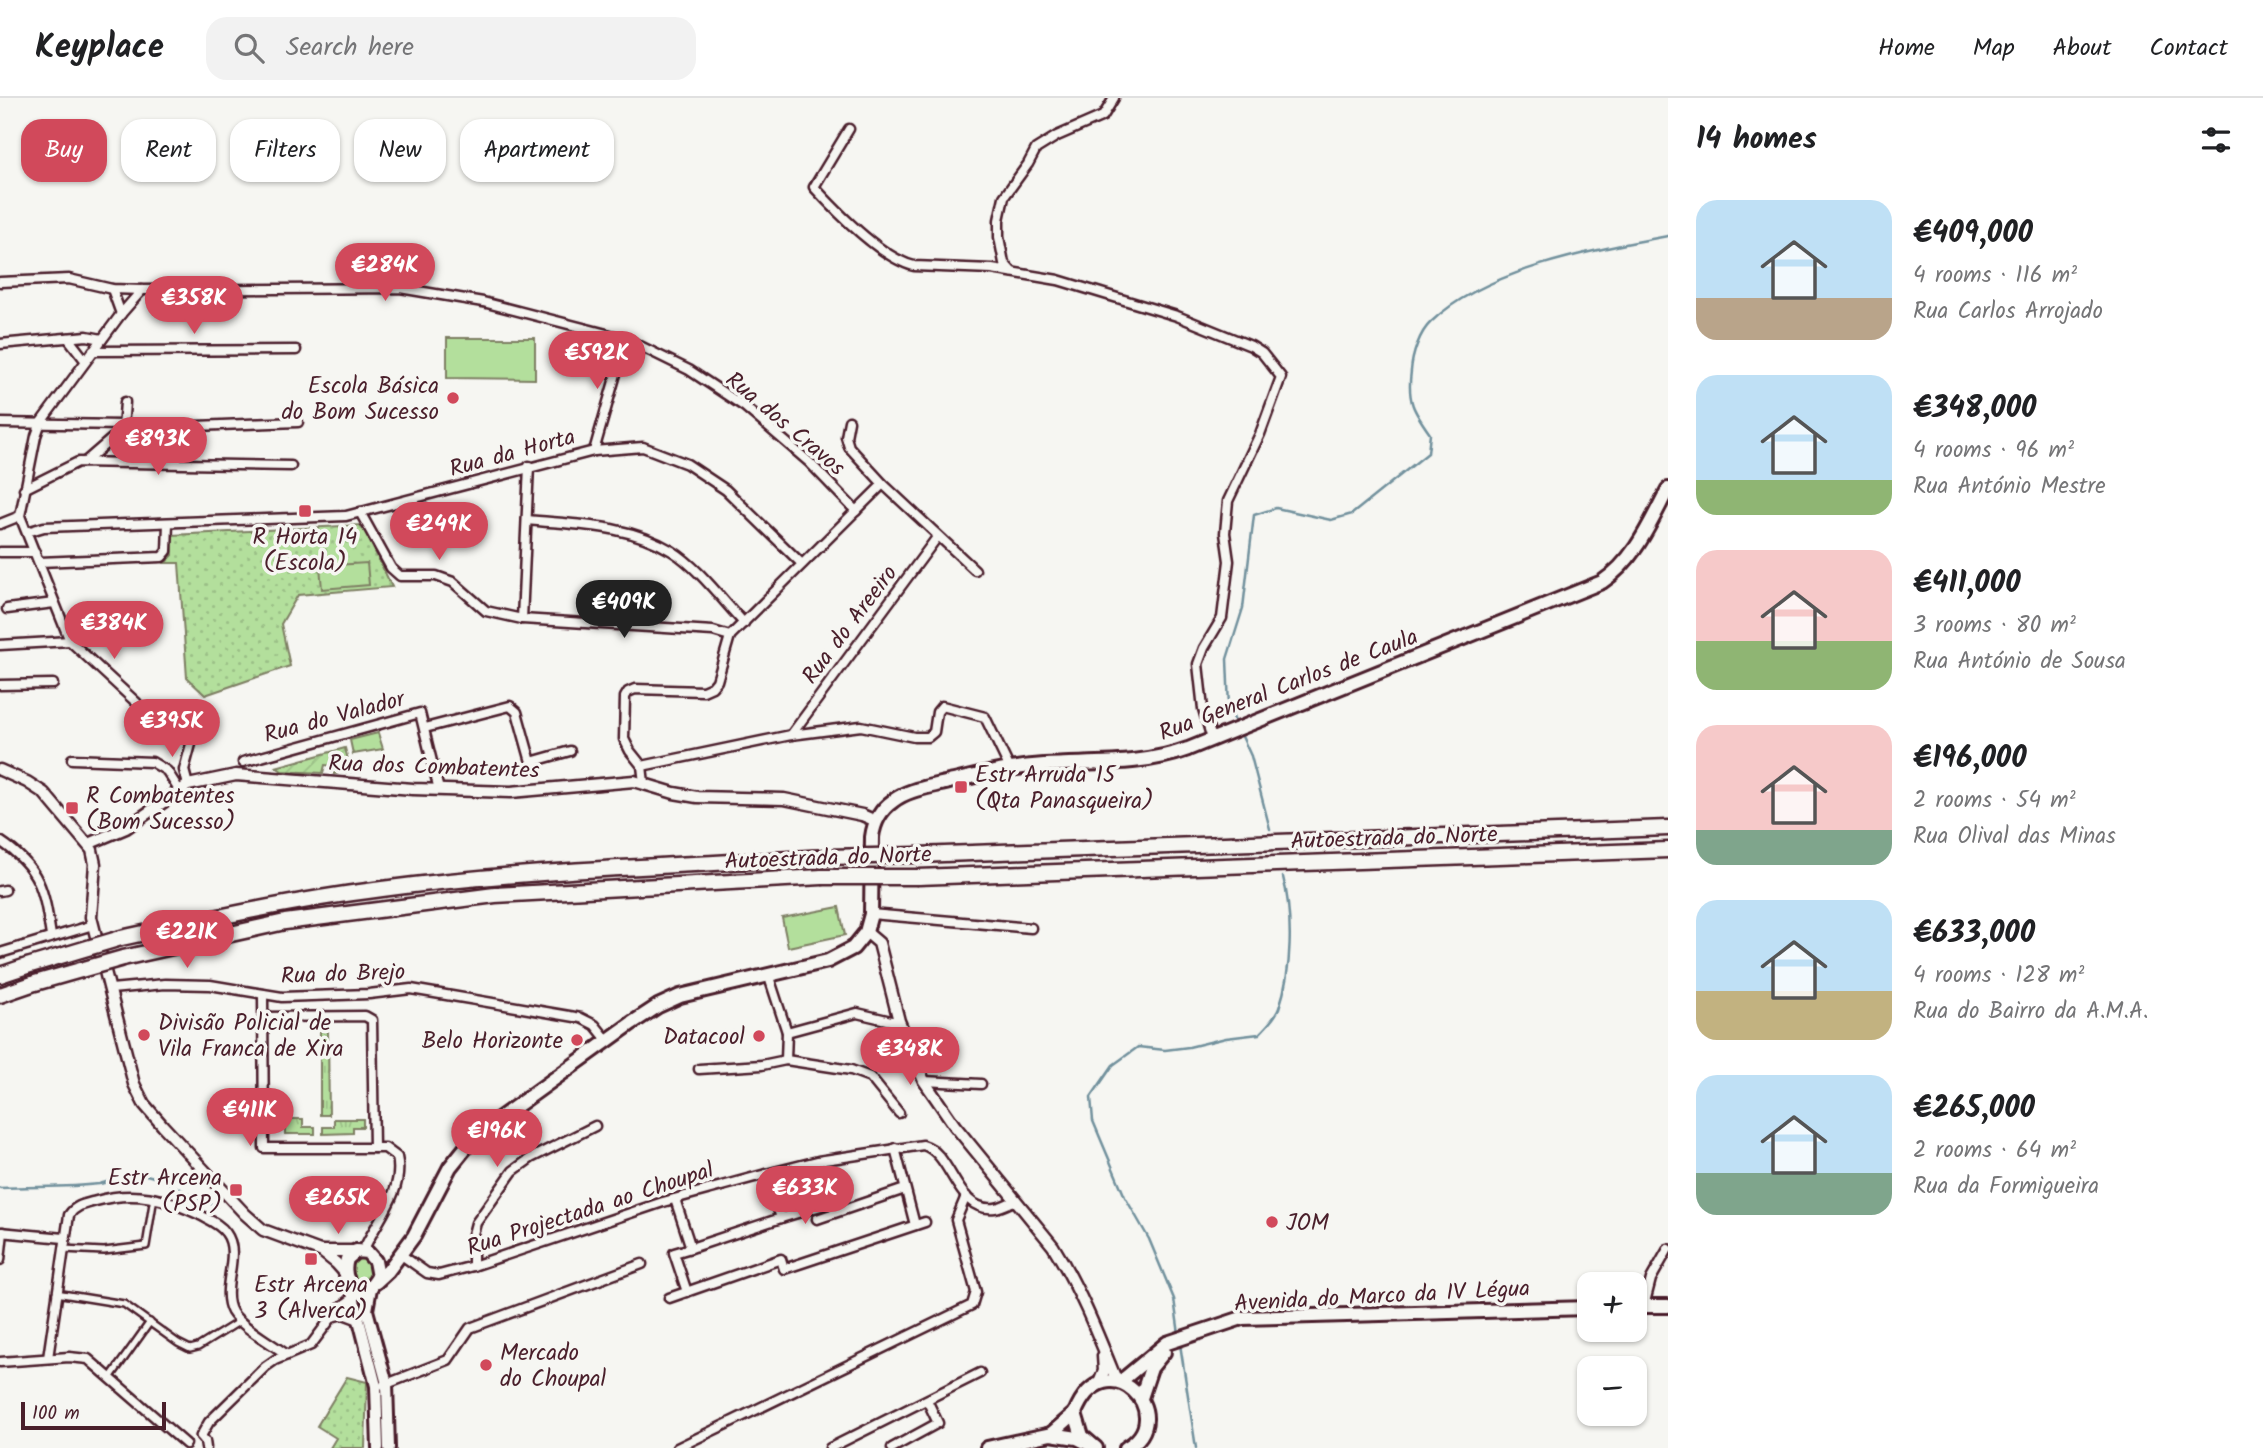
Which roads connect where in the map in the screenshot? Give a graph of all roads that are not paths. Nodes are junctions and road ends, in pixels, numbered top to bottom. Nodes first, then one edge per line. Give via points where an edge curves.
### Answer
1 (1114, 98) edge
2 (849, 129) dead end
3 (1012, 272) junction
4 (0, 282) edge
5 (113, 289) junction
6 (142, 290) junction
7 (121, 313) junction
8 (68, 338) junction
9 (626, 339) junction
10 (102, 340) junction
11 (0, 344) edge
12 (296, 350) dead end
13 (93, 351) junction
14 (85, 360) junction
15 (125, 402) dead end
16 (849, 421) dead end
17 (41, 422) junction
18 (298, 422) dead end
19 (0, 424) edge
20 (123, 429) junction
21 (594, 451) junction
22 (86, 461) junction
23 (291, 466) dead end
24 (529, 466) junction
25 (883, 484) junction
26 (24, 489) junction
27 (1668, 489) edge
28 (856, 511) junction
29 (360, 512) junction
30 (20, 516) junction
31 (527, 520) junction
32 (168, 523) junction
33 (0, 524) edge
34 (27, 532) junction
35 (938, 536) junction
36 (0, 552) edge
37 (35, 552) junction
38 (39, 562) junction
39 (802, 564) junction
40 (975, 570) dead end
41 (54, 603) junction
42 (7, 609) dead end
43 (522, 619) junction
44 (744, 624) junction
45 (730, 636) junction
46 (70, 641) junction
47 (0, 645) edge
48 (53, 684) dead end
49 (0, 685) edge
50 (138, 703) dead end
51 (425, 728) junction
52 (194, 733) dead end
53 (791, 735) junction
54 (1212, 739) junction
55 (570, 751) dead end
56 (72, 759) dead end
57 (243, 762) dead end
58 (642, 766) junction
59 (1010, 769) junction
60 (0, 770) edge
61 (644, 783) junction
62 (183, 788) junction
63 (439, 790) junction
64 (876, 821) junction
65 (1668, 828) edge
66 (0, 841) edge
67 (88, 844) junction
68 (1668, 850) edge
69 (871, 914) junction
70 (93, 925) junction
71 (1031, 928) dead end
72 (866, 932) junction
73 (51, 936) junction
74 (0, 953) edge
75 (768, 974) junction
76 (0, 975) edge
77 (111, 989) junction
78 (263, 994) junction
79 (0, 995) edge
80 (263, 1017) junction
81 (899, 1021) junction
82 (787, 1032) junction
83 (608, 1041) junction
84 (786, 1060) junction
85 (699, 1069) dead end
86 (924, 1080) junction
87 (981, 1084) dead end
88 (899, 1112) dead end
89 (596, 1126) dead end
90 (374, 1148) junction
91 (895, 1148) junction
92 (766, 1174) junction
93 (905, 1189) junction
94 (966, 1196) junction
95 (155, 1197) junction
96 (675, 1199) junction
97 (1016, 1200) junction
98 (821, 1206) dead end
99 (781, 1218) junction
100 (817, 1219) dead end
101 (925, 1222) dead end
102 (915, 1225) junction
103 (1, 1232) edge
104 (64, 1238) junction
105 (691, 1248) junction
106 (62, 1249) junction
107 (1668, 1250) edge
108 (320, 1251) junction
109 (363, 1252) junction
110 (400, 1254) junction
111 (0, 1260) edge
112 (642, 1264) dead end
113 (473, 1266) junction
114 (347, 1279) junction
115 (1647, 1288) edge
116 (366, 1290) junction
117 (687, 1292) junction
118 (57, 1293) junction
119 (669, 1298) dead end
120 (1647, 1306) edge
121 (1668, 1306) edge
122 (1577, 1308) edge
123 (331, 1317) junction
124 (359, 1320) junction
125 (241, 1321) junction
126 (150, 1322) junction
127 (1183, 1337) junction
128 (1101, 1342) junction
129 (287, 1355) junction
130 (48, 1358) junction
131 (0, 1362) edge
132 (980, 1373) dead end
133 (110, 1378) junction
134 (1118, 1382) junction
135 (1099, 1383) junction
136 (381, 1385) junction
137 (1141, 1398) junction
138 (927, 1399) junction
139 (1075, 1413) junction
140 (1051, 1434) junction
141 (201, 1436) junction
142 (186, 1446) edge
143 (1093, 1446) edge
144 (205, 1448) edge
145 (379, 1448) edge
146 (389, 1448) edge
147 (677, 1448) edge
148 (830, 1448) edge
149 (892, 1448) edge
150 (987, 1448) edge
151 (1126, 1448) edge

1 - 3 street via 1103,116 1036,149 1004,197 999,237 1004,263
2 - 3 street via 814,187 843,218 901,263
3 - 54 street via 1058,280 1177,316 1251,346 1281,377 1228,501 1225,533 1229,561 1222,618 1198,664
4 - 5 street, Rua dos Cravos via 69,279
5 - 6 street, Rua dos Cravos
5 - 7 street
6 - 7 street
6 - 9 street, Rua dos Cravos via 400,288 483,302
7 - 10 street
8 - 10 street via 87,335
8 - 11 street
8 - 14 street
9 - 21 street
9 - 28 street, Rua dos Cravos via 689,370 745,407 809,462
10 - 13 street
12 - 13 street
13 - 14 street
14 - 17 street
15 - 20 street
16 - 25 street via 846,442
17 - 19 street
17 - 20 street via 122,425
17 - 26 street
18 - 20 street
20 - 22 street
21 - 24 street, Rua da Horta
21 - 39 street, Rua da Horta via 643,447 687,464 726,490
22 - 23 street
22 - 26 street via 72,463
24 - 29 street, Rua da Horta
24 - 31 street
25 - 28 street
25 - 35 street
26 - 30 street
27 - 54 main road, Rua General Carlos de Caula via 1633,553 1602,582
28 - 39 street
29 - 32 street, Rua da Horta
29 - 43 street via 400,576 445,579 486,611
30 - 33 street
30 - 34 street
31 - 43 street
31 - 44 street via 607,527 644,537 674,552
32 - 34 street, Rua da Horta via 44,527
32 - 38 street via 167,551 162,557
34 - 37 street
35 - 40 street
35 - 53 street, Rua do Areeiro
36 - 37 street
37 - 38 street
38 - 41 street
39 - 44 street
41 - 42 street
41 - 46 street
43 - 45 street via 713,631
44 - 45 street
45 - 58 street via 719,678 709,689 628,692 624,739
46 - 47 street
46 - 50 street
48 - 49 street
51 - 55 street, Rua do Valador via 508,706 517,712 531,762
51 - 57 street, Rua do Valador via 420,713
51 - 63 street, Rua do Valador
52 - 62 street
53 - 58 street
53 - 59 street via 861,726 928,737 936,728 939,708 947,706 985,717
54 - 59 main road, Rua General Carlos de Caula via 1151,759
56 - 62 street via 152,762
58 - 61 street
59 - 64 main road, Rua General Carlos de Caula via 901,796 884,808
60 - 67 street via 44,793
61 - 63 street, Rua dos Combatentes via 511,792
61 - 64 street, Rua dos Combatentes via 697,797 784,799
62 - 63 street, Rua dos Combatentes via 236,775
62 - 67 street, Rua dos Combatentes via 126,828
64 - 69 main road
65 - 76 highway, Autoestrada do Norte, bridge via 827,857 493,877 281,903 121,938
66 - 73 street via 19,856 41,885
67 - 70 street via 95,864
68 - 79 highway, Autoestrada do Norte, bridge via 822,877 495,895 285,922 122,958
69 - 71 street
69 - 72 main road
70 - 73 street
70 - 77 street
72 - 75 main road via 853,948 836,958
72 - 81 street via 879,943
73 - 74 street
75 - 82 street
75 - 83 main road via 680,996
77 - 78 street, Rua do Brejo via 188,984
77 - 108 street via 134,1084 144,1104 254,1223
78 - 80 street
78 - 83 street, Rua do Brejo via 315,996 411,989 581,1018 595,1025
80 - 90 street via 365,1016 372,1020
80 - 90 street via 264,1148
81 - 82 street via 857,1013
81 - 86 street
82 - 84 street
83 - 110 main road via 465,1146
84 - 85 street
84 - 88 street via 866,1075
86 - 87 street
86 - 97 street
89 - 113 street via 513,1171 476,1223
90 - 109 street via 395,1154 398,1174 395,1191
91 - 92 street, Rua Projectada ao Choupal
91 - 93 street
91 - 94 street, Rua Projectada ao Choupal via 923,1145 937,1151
92 - 96 street, Rua Projectada ao Choupal
92 - 99 street
93 - 100 street
93 - 102 street
94 - 97 street via 989,1208
94 - 147 street via 956,1220 976,1292 972,1305
95 - 104 street via 117,1196 79,1205 68,1215
95 - 106 street via 146,1246
95 - 125 street via 226,1232 232,1250 228,1297
96 - 105 street
96 - 113 street, Rua Projectada ao Choupal
97 - 128 street via 1066,1267
98 - 99 street
99 - 105 street
101 - 102 street
102 - 117 street via 784,1269 780,1259
103 - 104 street
103 - 111 street
104 - 106 street
105 - 117 street via 674,1253
106 - 118 street
107 - 115 street
108 - 109 street
108 - 114 street
109 - 110 main road via 390,1257
109 - 114 main road via 347,1259
109 - 116 main road via 378,1269
110 - 113 street, Rua Projectada ao Choupal via 432,1275
110 - 116 main road
112 - 136 street via 470,1328 448,1360
114 - 116 main road
116 - 123 street
116 - 124 main road
116 - 136 main road
117 - 119 street
118 - 126 street via 120,1302
118 - 130 street
120 - 121 main road
122 - 127 main road, Avenida do Marco da IV Légua via 1242,1318
123 - 124 street via 343,1314
123 - 129 street via 307,1348
124 - 136 main road
125 - 126 street via 190,1349
125 - 129 street
126 - 133 street
127 - 134 main road, Avenida do Marco da IV Légua via 1158,1350
127 - 137 main road, Avenida do Marco da IV Légua via 1151,1368
128 - 134 street
128 - 135 street via 1104,1365
129 - 141 street via 270,1363 234,1395
130 - 131 street
130 - 133 street via 88,1359
132 - 138 street
133 - 142 street
134 - 135 main road
134 - 137 main road
135 - 139 main road via 1082,1397
136 - 145 main road
136 - 146 main road
137 - 151 main road via 1146,1416 1142,1440
138 - 148 street
138 - 149 street via 938,1423
139 - 140 main road
139 - 143 main road via 1078,1428
140 - 143 main road
140 - 150 main road
141 - 142 street via 191,1436
141 - 144 street

